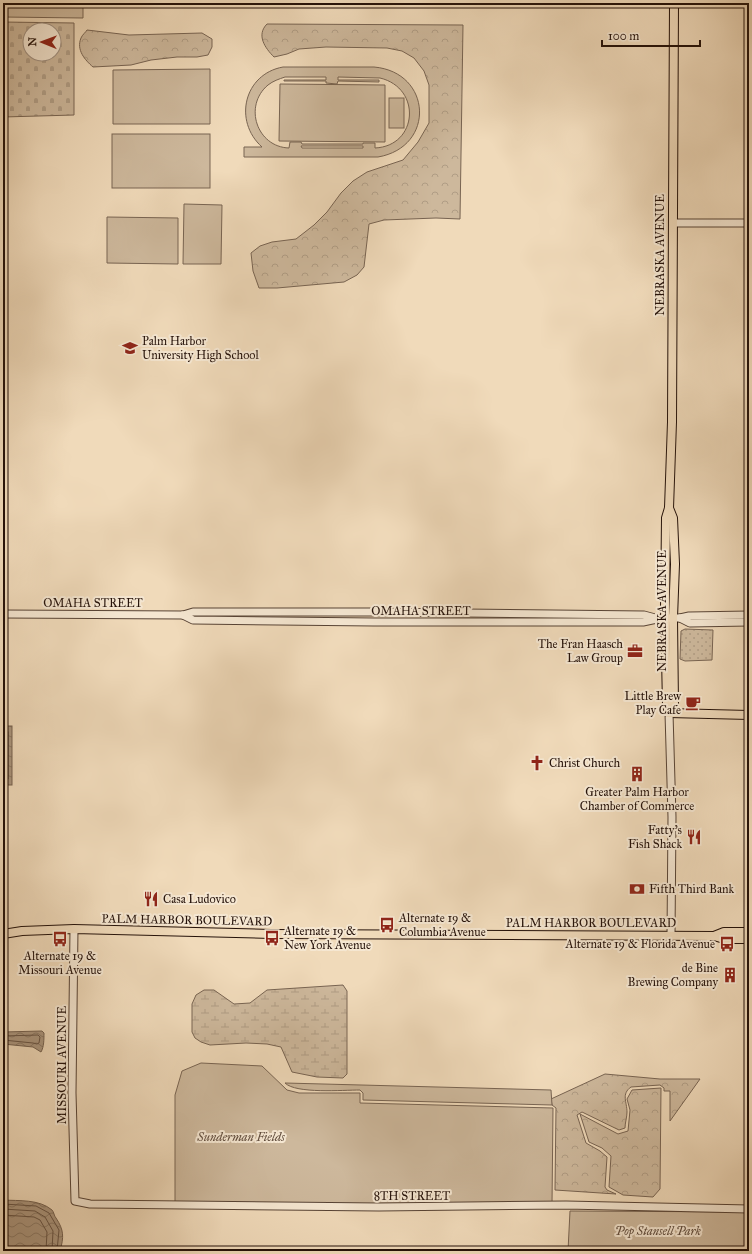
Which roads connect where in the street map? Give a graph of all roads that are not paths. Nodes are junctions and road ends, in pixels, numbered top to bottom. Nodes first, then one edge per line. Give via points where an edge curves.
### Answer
1 (674, 3) edge
2 (673, 223) junction
3 (749, 223) edge
4 (3, 614) edge
5 (749, 615) edge
6 (669, 618) junction
7 (749, 622) edge
8 (669, 714) junction
9 (749, 715) edge
10 (74, 930) junction
11 (749, 932) edge
12 (3, 934) edge
13 (671, 936) junction
14 (714, 936) junction
15 (749, 939) edge
16 (75, 1201) joint
17 (749, 1209) edge

1 - 2 main road, NEBRASKA AVENUE
2 - 3 street
2 - 6 main road, NEBRASKA AVENUE via 672,414 669,508 666,518
4 - 6 street, OMAHA STREET via 569,614
5 - 6 street, OMAHA STREET
6 - 7 street, OMAHA STREET via 690,623
6 - 8 main road, NEBRASKA AVENUE
8 - 9 main road
8 - 13 street, NEBRASKA AVENUE via 672,781
10 - 12 main road, PALM HARBOR BOULEVARD
10 - 13 main road, PALM HARBOR BOULEVARD via 271,934
10 - 16 street, MISSOURI AVENUE via 72,1093
11 - 14 main road, PALM HARBOR BOULEVARD via 724,932
13 - 14 main road, PALM HARBOR BOULEVARD
14 - 15 main road, PALM HARBOR BOULEVARD via 724,939
16 - 17 street, 8TH STREET via 90,1204 379,1207 566,1205

